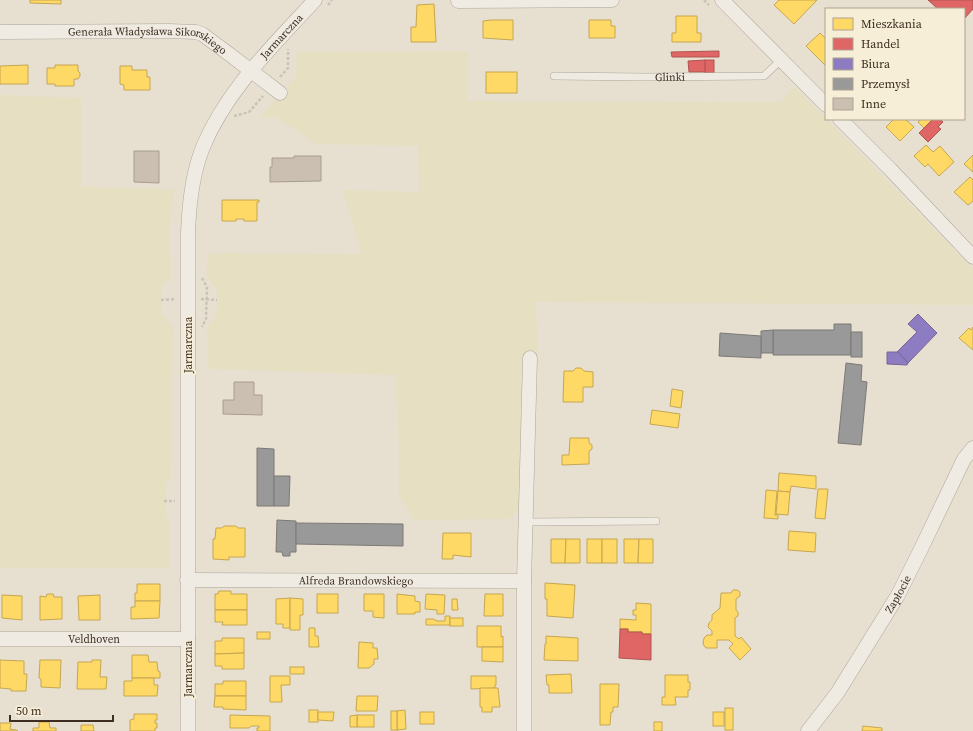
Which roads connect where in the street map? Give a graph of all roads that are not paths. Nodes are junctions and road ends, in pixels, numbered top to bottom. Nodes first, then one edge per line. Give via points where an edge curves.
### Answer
1 (612, 0) edge
2 (722, 0) edge
3 (458, 1) edge
4 (321, 3) edge
5 (0, 32) edge
6 (781, 60) junction
7 (252, 71) junction
8 (554, 76) dead end
9 (276, 90) road end
10 (825, 104) edge
11 (841, 120) edge
12 (973, 257) edge
13 (530, 358) dead end
14 (973, 448) edge
15 (656, 521) dead end
16 (526, 522) junction
17 (187, 580) junction
18 (524, 581) junction
19 (0, 639) edge
20 (188, 639) junction
21 (188, 731) edge
22 (524, 731) edge
23 (808, 731) edge

1 - 3 street
2 - 6 street
4 - 7 street, Jarmarczna
5 - 7 street, Generała Władysława Sikorskiego via 196,32
6 - 8 lane, Glinki via 764,76
6 - 10 street
7 - 9 street, Generała Władysława Sikorskiego
7 - 17 street, Jarmarczna via 227,102 212,127 203,148 192,189 189,215
11 - 12 street
13 - 16 street
14 - 23 street, Zapłocie via 964,459 898,595 838,692
15 - 16 lane
16 - 18 street
17 - 18 street, Alfreda Brandowskiego
17 - 20 street, Jarmarczna
18 - 22 street
19 - 20 street, Veldhoven
20 - 21 street, Jarmarczna

